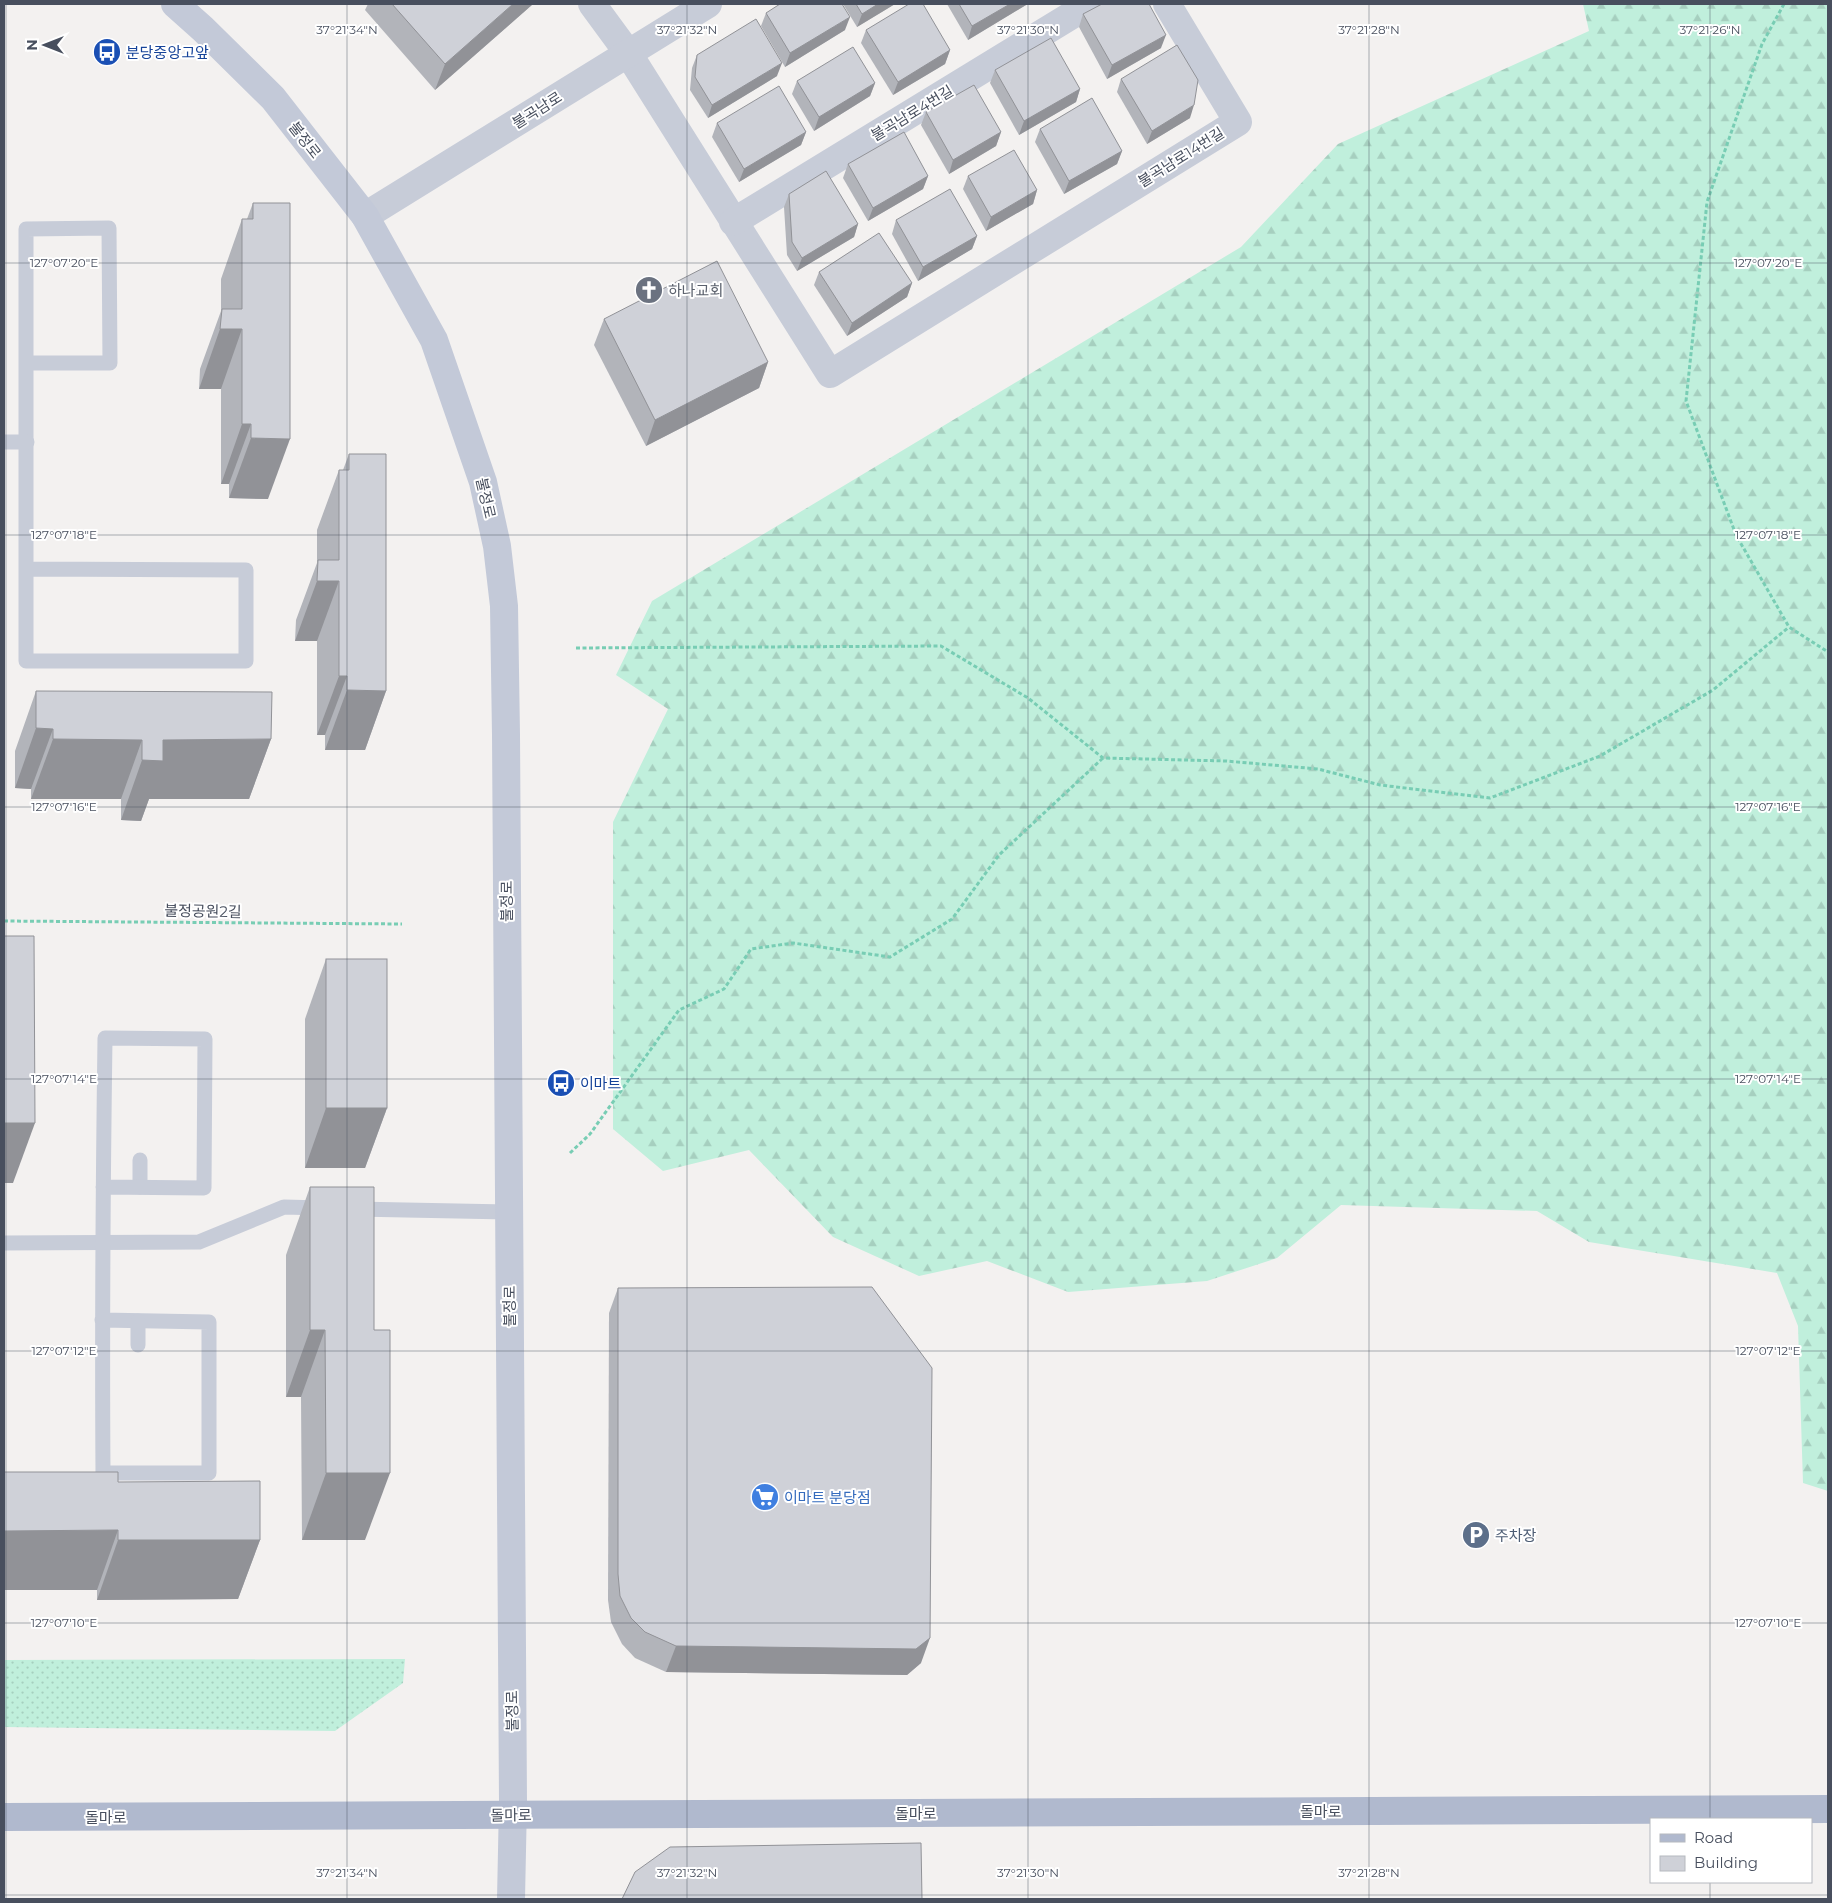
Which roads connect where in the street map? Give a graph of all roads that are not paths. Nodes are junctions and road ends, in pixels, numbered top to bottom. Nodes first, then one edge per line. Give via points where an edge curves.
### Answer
1 (175, 4) edge
2 (592, 4) edge
3 (708, 4) edge
4 (1090, 4) edge
5 (1167, 4) edge
6 (628, 53) junction
7 (365, 216) junction
8 (733, 222) junction
9 (27, 363) junction
10 (4, 442) edge
11 (27, 442) junction
12 (27, 569) junction
13 (140, 1160) dead end
14 (103, 1187) junction
15 (140, 1187) junction
16 (508, 1212) junction
17 (102, 1242) junction
18 (4, 1243) edge
19 (102, 1320) junction
20 (138, 1321) junction
21 (138, 1345) dead end
22 (1828, 1809) edge
23 (512, 1815) junction
24 (4, 1817) edge
25 (511, 1899) edge

1 - 7 main road, 불정로 via 273,98
2 - 6 street
3 - 6 street, 불곡남로
4 - 8 street, 불곡남로4번길
5 - 8 street, 불곡남로14번길 via 1238,122 830,374
6 - 7 street, 불곡남로
6 - 8 street
7 - 16 main road, 불정로 via 434,340 483,482 497,546 505,648
9 - 9 lane via 26,229 109,228 110,363
9 - 11 lane
10 - 11 lane
11 - 12 lane
12 - 12 lane via 26,661 246,661 246,570
13 - 15 lane
14 - 15 lane
14 - 15 lane via 105,1038 205,1039 204,1188
14 - 17 lane
16 - 17 lane via 284,1207 198,1242
16 - 23 main road, 불정로
17 - 18 lane
17 - 19 lane
19 - 20 lane
19 - 20 lane via 104,1473 209,1473 209,1322
20 - 21 lane
22 - 23 main road, 돌마로
23 - 24 main road, 돌마로
23 - 25 main road, 불정로

